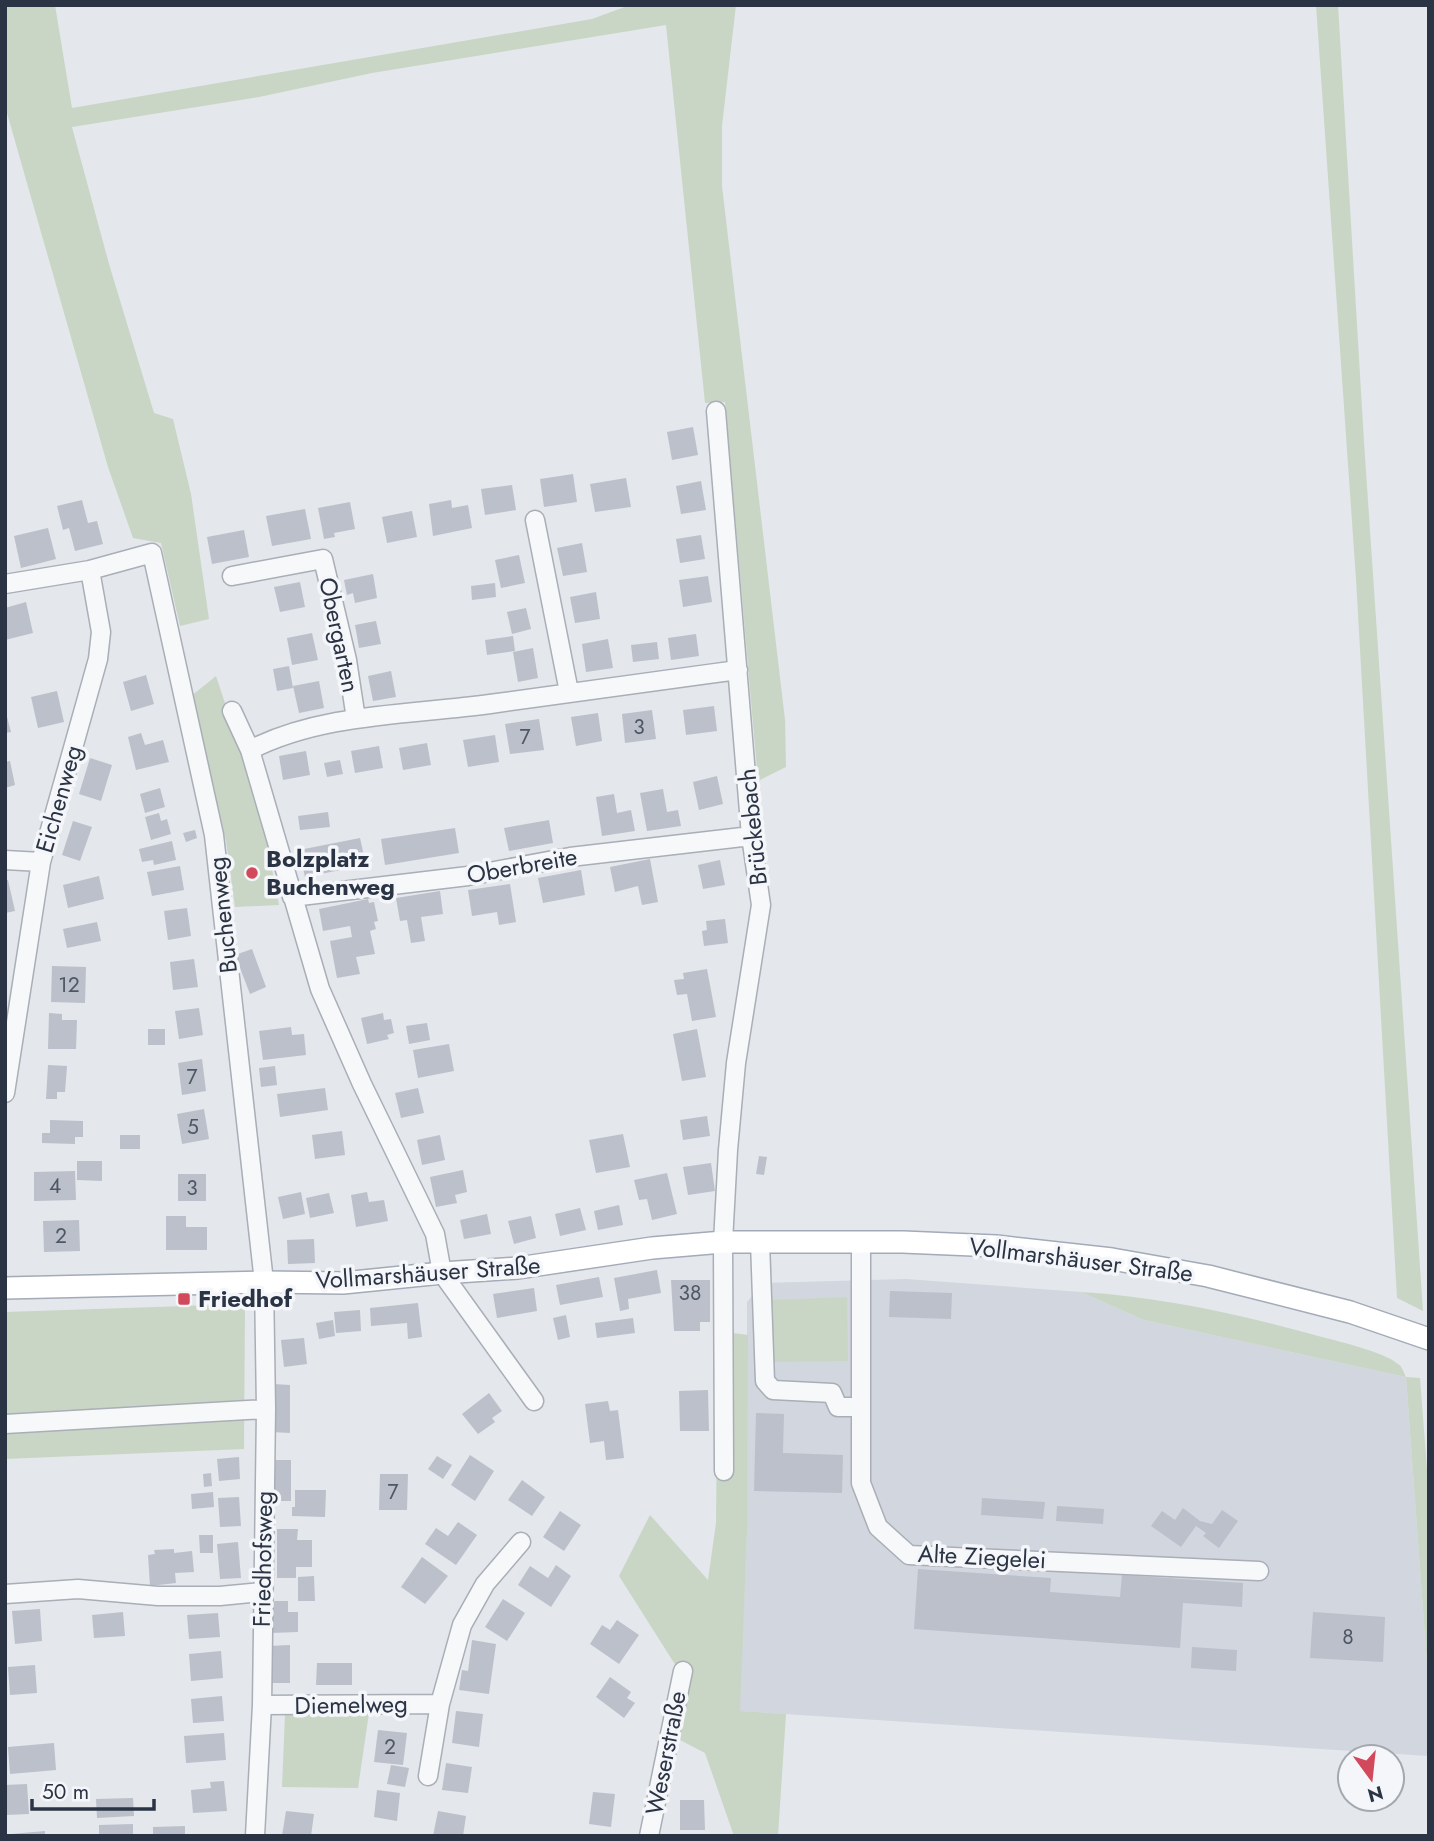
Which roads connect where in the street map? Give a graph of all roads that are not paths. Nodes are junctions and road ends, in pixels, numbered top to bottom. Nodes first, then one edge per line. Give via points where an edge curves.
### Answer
1 (716, 411) dead end
2 (535, 520) dead end
3 (90, 570) junction
4 (232, 576) dead end
5 (5, 584) edge
6 (738, 670) junction
7 (569, 692) junction
8 (232, 711) dead end
9 (356, 719) junction
10 (250, 750) junction
11 (751, 836) junction
12 (5, 860) edge
13 (41, 862) junction
14 (292, 897) junction
15 (5, 1093) edge
16 (723, 1242) junction
17 (760, 1242) junction
18 (861, 1242) junction
19 (442, 1273) junction
20 (264, 1282) junction
21 (5, 1288) edge
22 (1429, 1339) edge
23 (534, 1401) dead end
24 (861, 1407) junction
25 (266, 1409) junction
26 (5, 1424) edge
27 (724, 1471) dead end
28 (522, 1542) dead end
29 (1259, 1571) dead end
30 (262, 1592) junction
31 (5, 1594) edge
32 (683, 1671) dead end
33 (440, 1704) junction
34 (262, 1705) junction
35 (428, 1776) dead end
36 (255, 1836) edge
37 (649, 1836) edge

1 - 6 street, Brückebach
2 - 7 street
3 - 5 street
3 - 13 street, Eichenweg via 101,632 98,659
3 - 20 street, Buchenweg via 152,552 214,835
4 - 9 street, Obergarten via 323,559
6 - 7 street, Obergarten
6 - 11 street, Brückebach
7 - 9 street, Obergarten
8 - 10 street
9 - 10 street, Obergarten via 274,738
10 - 14 street
11 - 14 street, Oberbreite
11 - 16 street, Brückebach via 761,905 736,1063
12 - 13 street
13 - 15 street, Eichenweg
14 - 19 street via 320,989 435,1234
16 - 17 main road, Vollmarshäuser Straße
16 - 19 main road, Vollmarshäuser Straße
16 - 27 street
17 - 18 main road, Vollmarshäuser Straße
17 - 24 street via 765,1381 773,1390 832,1393 838,1407
18 - 22 main road, Vollmarshäuser Straße via 996,1246 1112,1259 1208,1276 1337,1308
18 - 24 street, Alte Ziegelei
19 - 20 main road, Vollmarshäuser Straße via 343,1283
19 - 23 street
20 - 21 main road, Vollmarshäuser Straße
20 - 25 street, Friedhofsweg
24 - 29 street, Alte Ziegelei via 861,1483 878,1527 909,1555
25 - 26 street
25 - 30 street, Friedhofsweg
28 - 33 street, Diemelweg via 485,1584 462,1625
30 - 31 street via 158,1596 78,1589
30 - 34 street, Friedhofsweg
32 - 37 street, Weserstraße
33 - 34 street, Diemelweg
33 - 35 street, Diemelweg
34 - 36 street, Friedhofsweg

